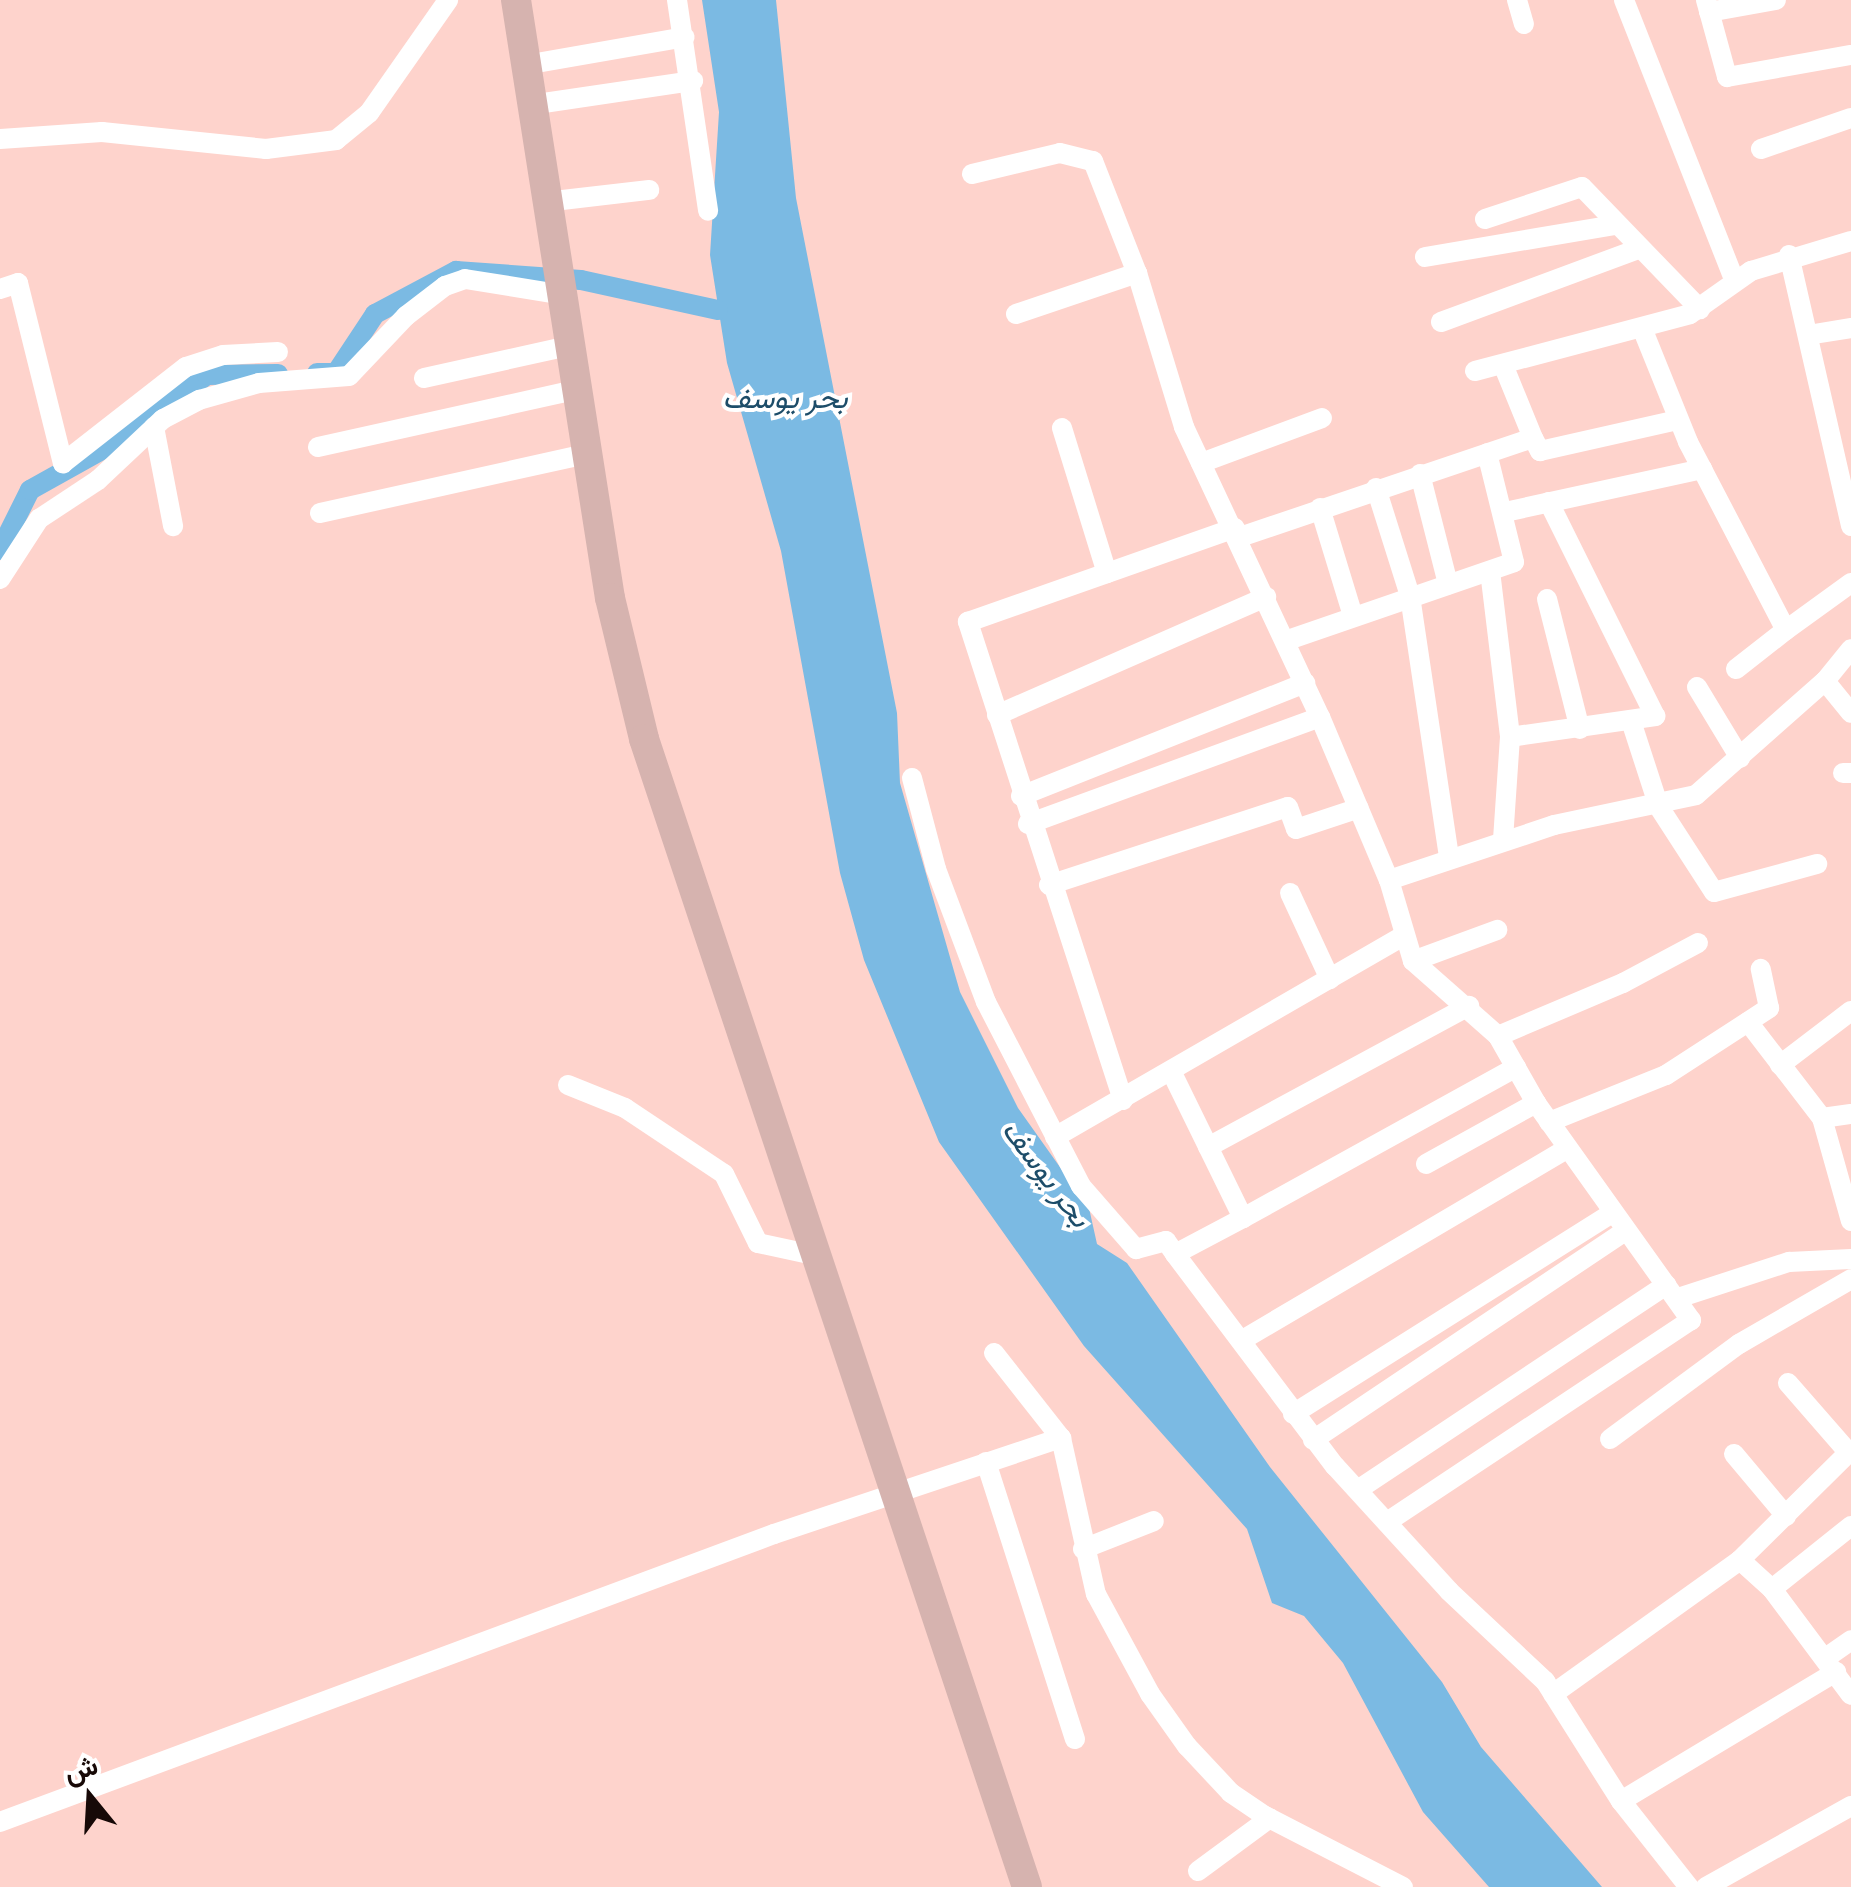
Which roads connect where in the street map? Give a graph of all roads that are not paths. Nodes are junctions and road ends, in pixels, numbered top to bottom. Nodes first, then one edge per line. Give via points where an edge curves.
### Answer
1 (448, 0) edge
2 (519, 0) edge
3 (677, 0) edge
4 (1517, 0) edge
5 (1624, 0) edge
6 (1776, 0) edge
7 (1708, 6) edge
8 (1524, 24) dead end
9 (685, 37) junction
10 (1851, 55) edge
11 (525, 65) junction
12 (693, 80) junction
13 (530, 105) junction
14 (1851, 118) edge
15 (0, 139) edge
16 (1761, 150) dead end
17 (972, 174) dead end
18 (649, 190) dead end
19 (545, 202) junction
20 (708, 212) dead end
21 (1484, 219) dead end
22 (1615, 225) junction
23 (1851, 241) edge
24 (1638, 249) junction
25 (1788, 255) junction
26 (1425, 256) dead end
27 (1137, 274) junction
28 (1734, 278) junction
29 (557, 281) junction
30 (0, 288) edge
31 (1700, 310) junction
32 (1016, 314) dead end
33 (1441, 322) dead end
34 (1642, 328) junction
35 (1851, 328) edge
36 (1808, 334) junction
37 (568, 346) junction
38 (278, 352) dead end
39 (1504, 367) junction
40 (1476, 371) dead end
41 (424, 378) dead end
42 (576, 390) junction
43 (1322, 418) dead end
44 (1678, 420) junction
45 (154, 427) junction
46 (1062, 428) dead end
47 (1533, 438) junction
48 (318, 448) dead end
49 (1487, 453) junction
50 (586, 454) junction
51 (1201, 463) junction
52 (1702, 469) junction
53 (1420, 474) junction
54 (1376, 488) junction
55 (1548, 502) junction
56 (1320, 508) junction
57 (1505, 512) junction
58 (320, 513) dead end
59 (173, 526) dead end
60 (1851, 526) edge
61 (1238, 533) junction
62 (1490, 570) junction
63 (1107, 572) junction
64 (0, 579) edge
65 (1851, 583) edge
66 (1448, 584) junction
67 (1410, 596) junction
68 (1266, 597) junction
69 (1548, 598) dead end
70 (1353, 616) junction
71 (1786, 630) junction
72 (1286, 641) junction
73 (1851, 649) edge
74 (1736, 669) dead end
75 (1826, 681) junction
76 (1305, 683) junction
77 (1697, 686) dead end
78 (1851, 712) edge
79 (997, 715) junction
80 (1320, 716) junction
81 (1631, 721) junction
82 (1580, 729) junction
83 (1510, 737) junction
84 (1740, 758) junction
85 (912, 778) dead end
86 (1020, 796) junction
87 (1659, 807) junction
88 (1359, 808) junction
89 (1028, 824) junction
90 (1502, 840) junction
91 (1449, 858) junction
92 (1817, 864) dead end
93 (1389, 880) junction
94 (1049, 885) junction
95 (1290, 893) dead end
96 (1497, 930) dead end
97 (1402, 938) junction
98 (1698, 943) dead end
99 (1413, 961) junction
100 (1761, 969) dead end
101 (1330, 979) junction
102 (1469, 1006) junction
103 (1851, 1011) edge
104 (1748, 1022) junction
105 (1498, 1036) junction
106 (1780, 1065) junction
107 (1516, 1066) junction
108 (1171, 1071) junction
109 (568, 1085) dead end
110 (1123, 1100) junction
111 (1536, 1104) junction
112 (1851, 1114) edge
113 (1822, 1118) junction
114 (1548, 1122) junction
115 (1054, 1137) junction
116 (1208, 1147) junction
117 (1567, 1148) junction
118 (1426, 1164) dead end
119 (1847, 1198) edge
120 (1611, 1214) junction
121 (1242, 1218) junction
122 (1851, 1221) edge
123 (1624, 1232) junction
124 (814, 1254) junction
125 (1176, 1254) junction
126 (1851, 1259) edge
127 (1851, 1279) edge
128 (1672, 1292) junction
129 (1244, 1339) junction
130 (994, 1352) dead end
131 (1788, 1382) dead end
132 (1293, 1414) junction
133 (1061, 1438) junction
134 (1610, 1439) dead end
135 (1313, 1440) junction
136 (1850, 1451) edge
137 (1734, 1454) dead end
138 (986, 1462) junction
139 (1360, 1489) junction
140 (893, 1492) junction
141 (1786, 1516) junction
142 (1390, 1520) junction
143 (1154, 1521) dead end
144 (1851, 1526) edge
145 (1084, 1549) junction
146 (1740, 1560) junction
147 (1772, 1589) junction
148 (1851, 1640) edge
149 (1832, 1664) junction
150 (1553, 1694) junction
151 (1851, 1695) edge
152 (1075, 1739) dead end
153 (1620, 1801) junction
154 (1851, 1806) edge
155 (1270, 1818) junction
156 (0, 1822) edge
157 (1198, 1871) dead end
158 (1027, 1887) edge
159 (1403, 1887) edge
160 (1689, 1887) edge
161 (1706, 1887) edge

1 - 15 street via 369,113 336,140 266,149 102,132
2 - 11 street
3 - 9 street
4 - 8 street
5 - 28 street
6 - 7 street
7 - 10 street via 1727,77
9 - 11 street
9 - 12 street
11 - 13 street
12 - 13 street
12 - 20 street
13 - 19 street
14 - 16 street
17 - 27 street via 1049,154 1084,156 1099,174
18 - 19 street
19 - 29 street
21 - 22 street via 1582,187
22 - 24 street
22 - 26 street
23 - 25 street
24 - 31 street
24 - 33 street
25 - 28 street
25 - 36 street
27 - 32 street
27 - 51 street via 1165,375
28 - 31 street
29 - 37 street
29 - 45 street via 466,279 414,310 349,376 227,390
30 - 38 street via 18,283 63,463 186,368 223,355
31 - 34 street
34 - 39 street
34 - 44 street
35 - 36 street
36 - 60 street
37 - 41 street
37 - 42 street
39 - 40 street
39 - 47 street
42 - 48 street
42 - 50 street
43 - 51 street
44 - 47 street via 1540,451
44 - 52 street
45 - 59 street
45 - 64 street via 98,480 39,520
46 - 63 street
47 - 49 street
49 - 53 street
49 - 57 street
50 - 58 street
50 - 124 street via 610,598 644,739
51 - 61 street
52 - 55 street
52 - 71 street
53 - 54 street
53 - 66 street
54 - 56 street
54 - 67 street
55 - 57 street
55 - 81 street via 1655,716
56 - 61 street
56 - 70 street
57 - 62 street via 1515,560
61 - 63 street
61 - 68 street
62 - 66 street
62 - 83 street
63 - 79 street via 968,622
65 - 71 street
66 - 67 street
67 - 70 street
67 - 91 street
68 - 72 street
68 - 79 street
69 - 82 street
70 - 72 street
71 - 74 street
72 - 76 street
73 - 75 street
75 - 78 street
75 - 84 street
76 - 80 street
76 - 86 street
77 - 84 street
79 - 86 street
80 - 88 street
80 - 89 street
81 - 82 street
81 - 87 street
82 - 83 street
83 - 90 street
84 - 87 street via 1696,795
85 - 115 street via 936,869 986,1002
86 - 89 street
87 - 90 street
87 - 92 street via 1714,892
88 - 93 street
88 - 94 street via 1296,828 1288,807
89 - 94 street
90 - 91 street
91 - 93 street
93 - 97 street
94 - 110 street
95 - 101 street
96 - 99 street
97 - 99 street
97 - 101 street
98 - 105 street via 1623,984
99 - 102 street
100 - 104 street via 1769,1008
101 - 108 street
102 - 105 street
102 - 116 street
103 - 106 street
104 - 106 street
104 - 114 street via 1666,1075
105 - 107 street
106 - 113 street
107 - 111 street
107 - 121 street
108 - 110 street
108 - 116 street
109 - 124 street via 625,1108 724,1174 758,1243
110 - 115 street
111 - 114 street
111 - 118 street
112 - 113 street
113 - 119 street
114 - 117 street
115 - 125 street via 1082,1186 1107,1208 1130,1246 1166,1240
116 - 121 street
117 - 120 street
117 - 129 street
119 - 122 street
120 - 123 street
120 - 132 street
121 - 125 street
123 - 128 street
123 - 135 street
124 - 140 street
125 - 129 street
126 - 128 street via 1820,1256
127 - 134 street via 1739,1344
128 - 139 street
128 - 142 street via 1691,1320
129 - 132 street
130 - 133 street
131 - 136 street
132 - 135 street
133 - 138 street
133 - 145 street
135 - 139 street
136 - 141 street
137 - 141 street
138 - 140 street
138 - 152 street
139 - 142 street
140 - 156 street
140 - 158 street
141 - 146 street
142 - 150 street via 1449,1592
143 - 145 street
144 - 147 street
145 - 155 street via 1112,1629 1150,1694 1231,1793
146 - 147 street
146 - 150 street
147 - 149 street
148 - 149 street
149 - 151 street
149 - 153 street
150 - 153 street
153 - 160 street
154 - 161 street
155 - 157 street
155 - 159 street

